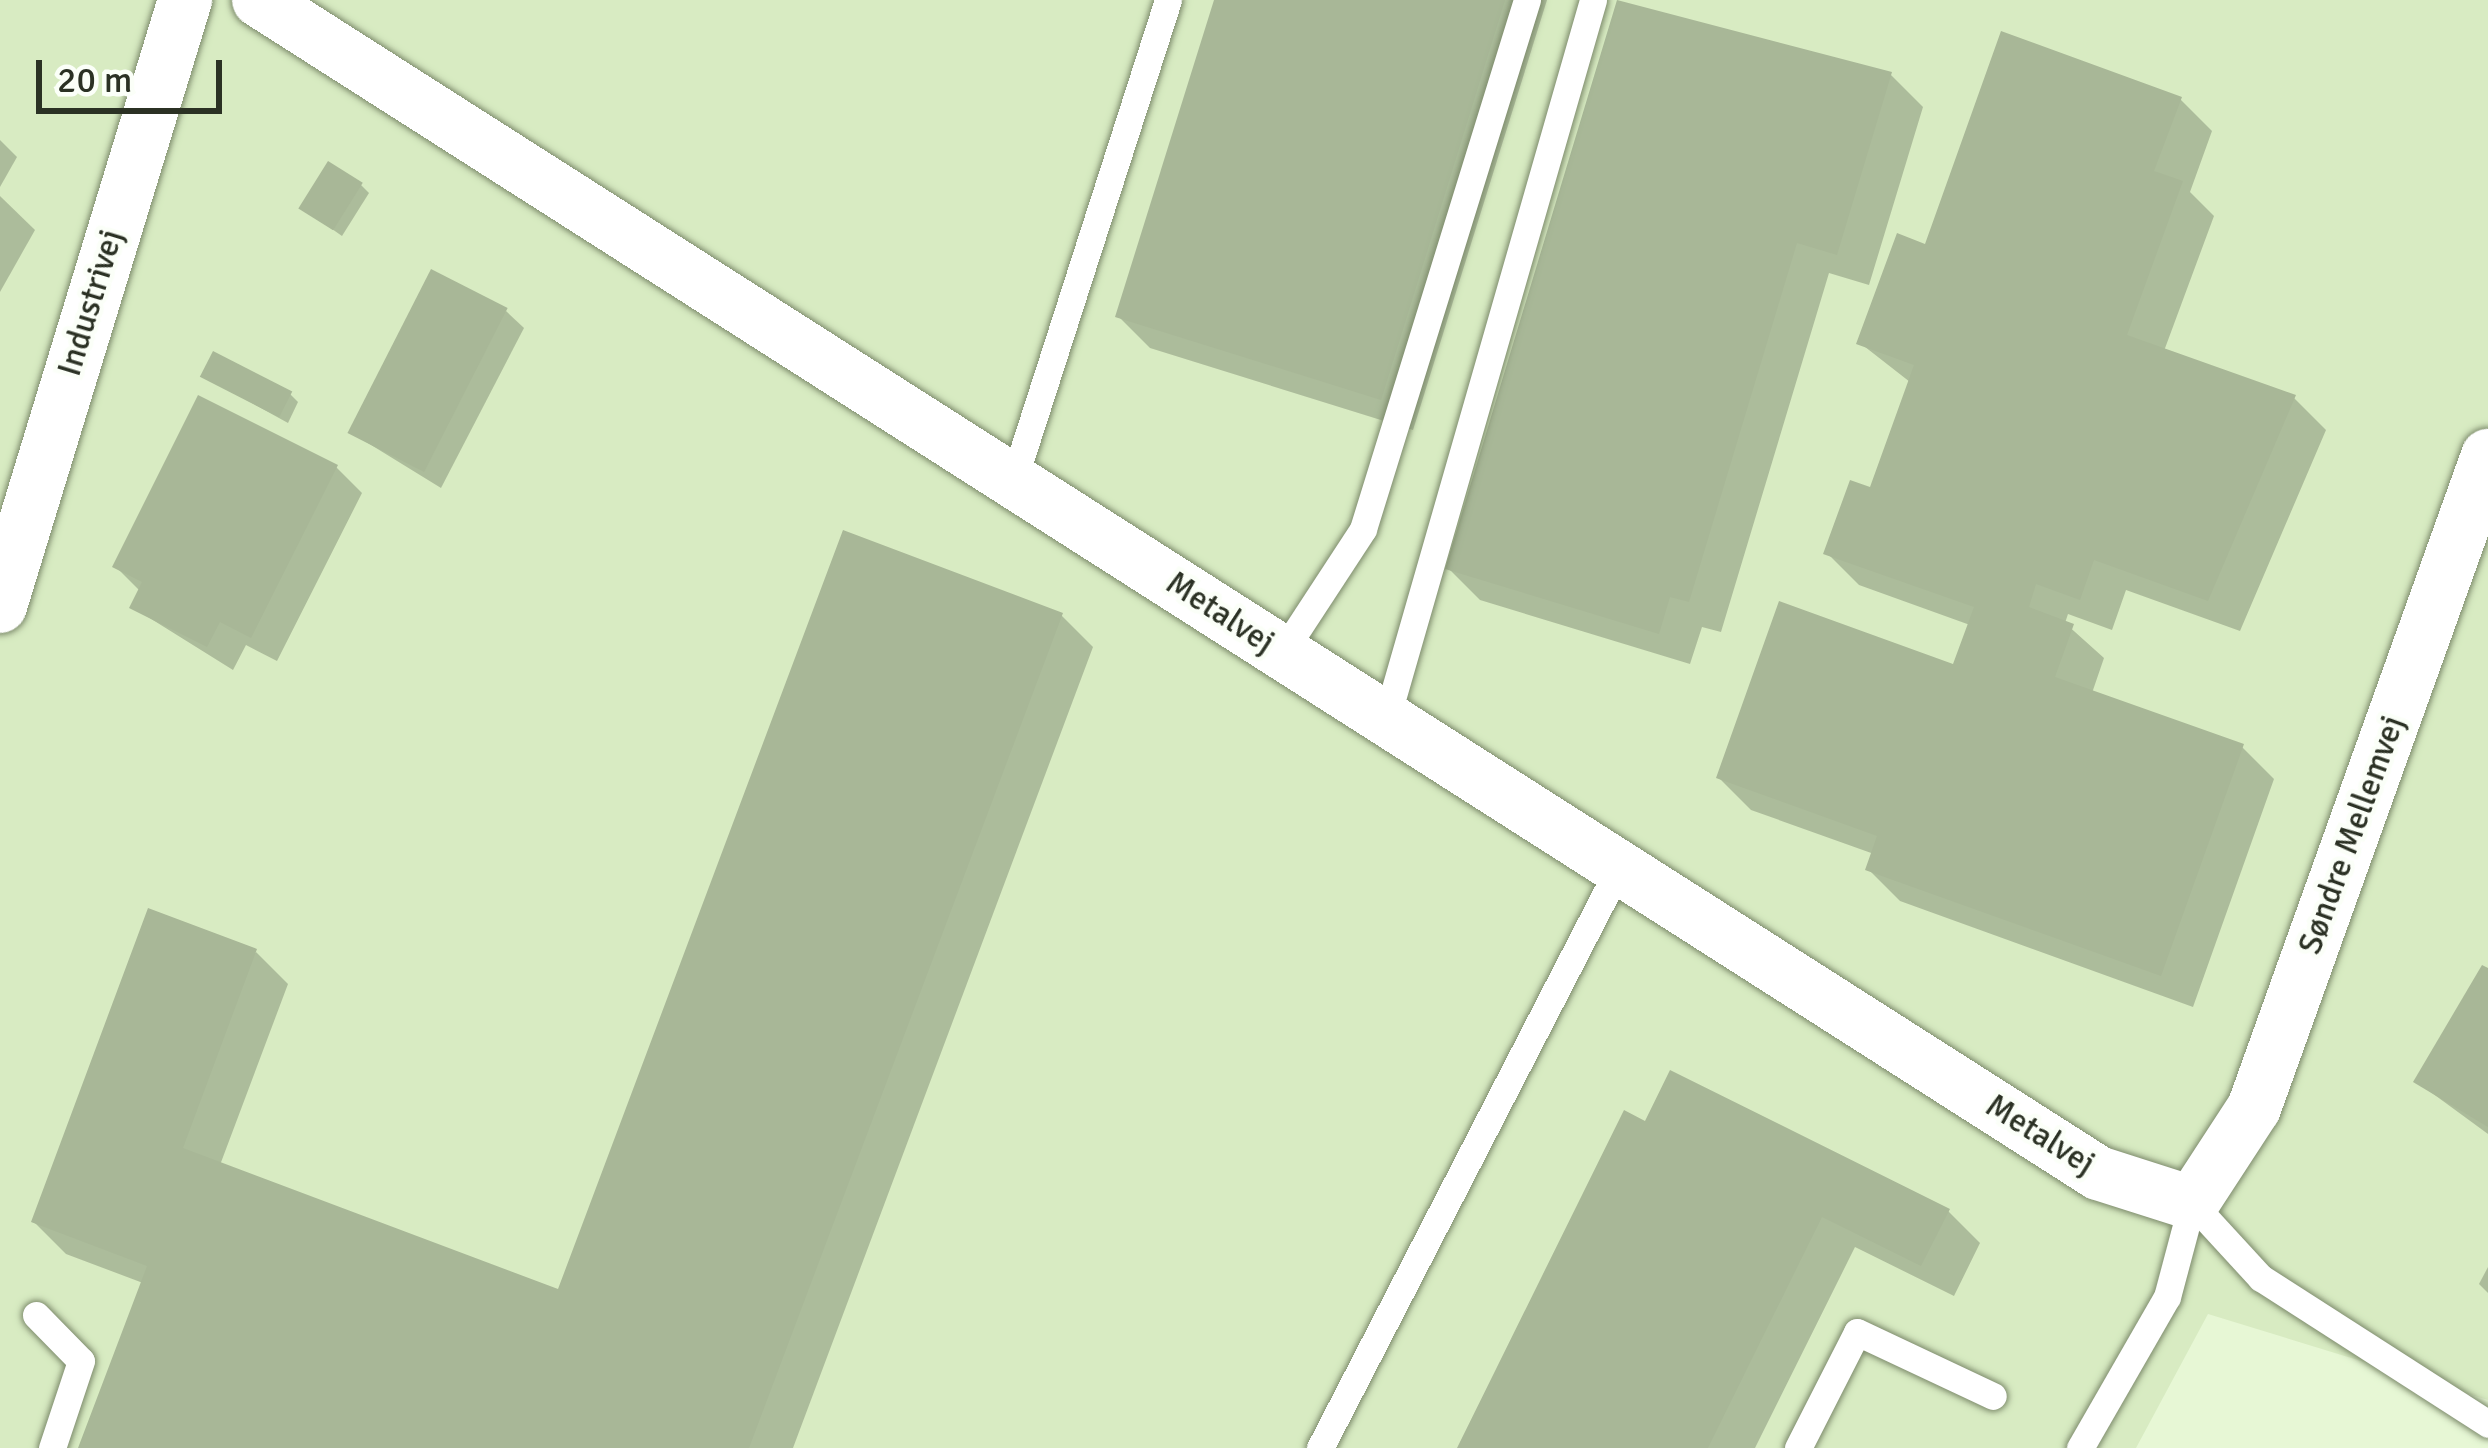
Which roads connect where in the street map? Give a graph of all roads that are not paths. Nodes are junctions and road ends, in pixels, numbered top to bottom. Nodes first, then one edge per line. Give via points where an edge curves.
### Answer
1 (185, 0) edge
2 (259, 0) edge
3 (1168, 0) edge
4 (1526, 0) edge
5 (1593, 0) edge
6 (2488, 456) edge
7 (1013, 482) junction
8 (0, 606) edge
9 (1282, 653) junction
10 (1386, 720) junction
11 (1619, 868) junction
12 (2192, 1203) junction
13 (36, 1315) dead end
14 (1993, 1396) dead end
15 (2488, 1424) edge
16 (52, 1448) edge
17 (1320, 1448) edge
18 (1798, 1448) edge
19 (2080, 1448) edge

1 - 8 street, Industrivej
2 - 7 street, Metalvej
3 - 7 lane
4 - 9 lane via 1364,529
5 - 10 lane
6 - 12 street, Søndre Mellemvej via 2254,1108
7 - 9 street, Metalvej
9 - 10 street, Metalvej
10 - 11 street, Metalvej
11 - 12 street, Metalvej via 2098,1173
11 - 17 lane
12 - 15 lane via 2261,1278
12 - 19 lane via 2167,1298
13 - 16 lane via 81,1361
14 - 18 lane via 1857,1332

